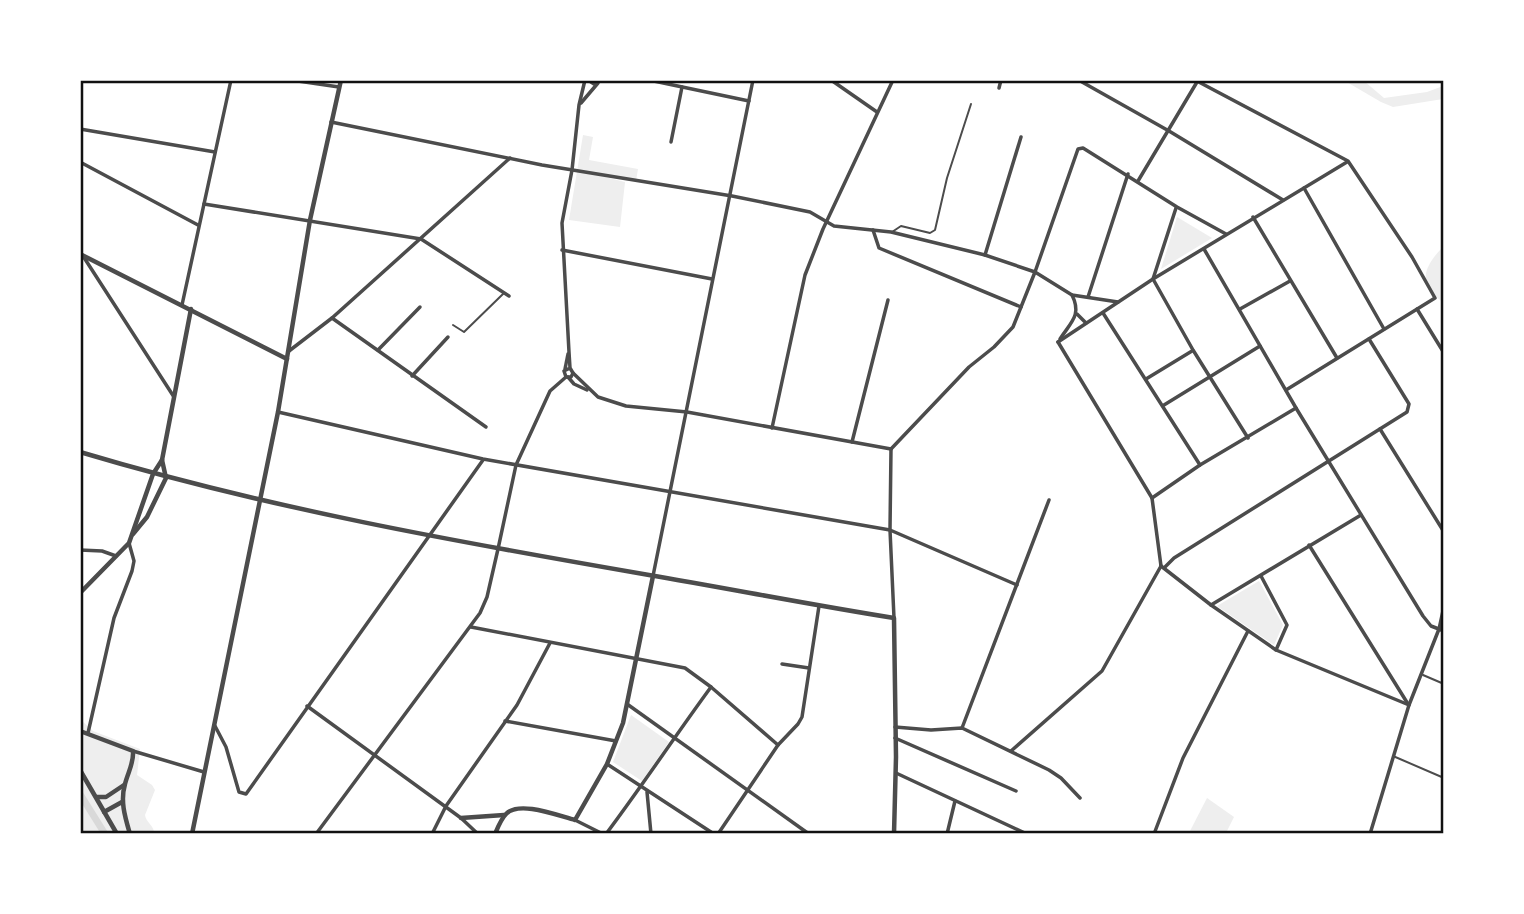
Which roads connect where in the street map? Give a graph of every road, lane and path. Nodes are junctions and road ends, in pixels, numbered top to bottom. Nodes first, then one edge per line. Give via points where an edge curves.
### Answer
1 (231, 80) edge
2 (291, 80) edge
3 (341, 80) edge
4 (587, 80) edge
5 (649, 80) edge
6 (753, 80) edge
7 (831, 80) edge
8 (892, 80) edge
9 (1001, 80) edge
10 (1196, 81) edge
11 (599, 82) edge
12 (1082, 82) edge
13 (682, 87) junction
14 (339, 88) junction
15 (999, 88) dead end
16 (749, 101) junction
17 (971, 104) dead end
18 (579, 105) junction
19 (877, 112) junction
20 (331, 122) junction
21 (80, 129) edge
22 (1169, 131) junction
23 (1021, 137) dead end
24 (671, 142) dead end
25 (215, 152) junction
26 (510, 158) junction
27 (1348, 161) junction
28 (80, 162) edge
29 (572, 170) junction
30 (1128, 174) junction
31 (1138, 180) junction
32 (1304, 188) junction
33 (732, 196) junction
34 (1283, 200) junction
35 (204, 204) junction
36 (1177, 207) junction
37 (1253, 217) junction
38 (310, 220) junction
39 (827, 222) junction
40 (198, 225) junction
41 (873, 230) junction
42 (891, 232) junction
43 (1226, 234) junction
44 (421, 239) junction
45 (1204, 249) junction
46 (562, 250) junction
47 (82, 255) edge
48 (985, 255) junction
49 (1035, 272) junction
50 (712, 279) junction
51 (1153, 279) junction
52 (1291, 280) junction
53 (504, 293) junction
54 (1072, 295) junction
55 (509, 296) dead end
56 (1088, 297) junction
57 (888, 300) dead end
58 (1118, 302) junction
59 (182, 305) junction
60 (420, 307) dead end
61 (1021, 307) junction
62 (191, 309) junction
63 (1240, 309) junction
64 (1418, 309) junction
65 (1103, 313) junction
66 (1077, 314) junction
67 (332, 318) junction
68 (1086, 323) junction
69 (453, 325) dead end
70 (1384, 329) junction
71 (448, 337) dead end
72 (1369, 339) junction
73 (1058, 342) junction
74 (1261, 345) junction
75 (378, 350) junction
76 (1193, 350) junction
77 (289, 351) junction
78 (1444, 353) edge
79 (1337, 358) junction
80 (287, 359) junction
81 (566, 369) junction
82 (573, 373) junction
83 (412, 376) junction
84 (567, 377) junction
85 (1210, 378) junction
86 (1146, 379) junction
87 (557, 384) junction
88 (1286, 390) junction
89 (589, 391) junction
90 (174, 397) junction
91 (1164, 405) junction
92 (1296, 408) junction
93 (278, 412) junction
94 (687, 412) junction
95 (486, 427) dead end
96 (772, 428) junction
97 (1380, 429) junction
98 (1248, 438) junction
99 (852, 442) junction
100 (891, 449) junction
101 (80, 452) edge
102 (163, 460) junction
103 (483, 460) junction
104 (1330, 460) junction
105 (516, 465) junction
106 (1200, 466) junction
107 (153, 474) junction
108 (166, 478) junction
109 (670, 493) junction
110 (1152, 498) junction
111 (259, 500) junction
112 (1049, 500) dead end
113 (1361, 514) junction
114 (890, 530) junction
115 (1444, 532) edge
116 (133, 534) junction
117 (428, 534) junction
118 (129, 543) junction
119 (1310, 545) junction
120 (498, 549) junction
121 (80, 551) edge
122 (116, 556) junction
123 (1163, 567) junction
124 (653, 576) junction
125 (1261, 576) junction
126 (1017, 585) junction
127 (80, 593) edge
128 (1211, 605) junction
129 (819, 606) junction
130 (1444, 606) edge
131 (894, 618) junction
132 (471, 627) junction
133 (1441, 630) edge
134 (1248, 631) junction
135 (550, 643) junction
136 (1276, 650) junction
137 (638, 657) junction
138 (782, 664) dead end
139 (809, 668) junction
140 (1422, 674) junction
141 (1444, 684) edge
142 (711, 687) junction
143 (627, 704) junction
144 (1409, 705) junction
145 (307, 706) junction
146 (505, 721) junction
147 (215, 726) junction
148 (895, 727) junction
149 (962, 728) junction
150 (80, 731) edge
151 (88, 734) junction
152 (674, 736) junction
153 (895, 738) junction
154 (617, 741) junction
155 (779, 745) junction
156 (133, 751) junction
157 (1011, 751) junction
158 (376, 754) junction
159 (1392, 756) junction
160 (607, 764) junction
161 (80, 770) edge
162 (204, 772) junction
163 (896, 773) junction
164 (1444, 778) edge
165 (124, 785) junction
166 (641, 787) junction
167 (748, 788) junction
168 (1016, 791) dead end
169 (647, 792) junction
170 (97, 797) junction
171 (1080, 798) dead end
172 (955, 801) junction
173 (122, 802) junction
174 (446, 806) junction
175 (104, 812) junction
176 (505, 815) junction
177 (461, 818) junction
178 (575, 820) junction
179 (1013, 827) junction
180 (117, 834) edge
181 (131, 834) edge
182 (192, 834) edge
183 (316, 834) edge
184 (432, 834) edge
185 (478, 834) edge
186 (495, 834) edge
187 (604, 834) edge
188 (651, 834) edge
189 (716, 834) edge
190 (808, 834) edge
191 (894, 834) edge
192 (947, 834) edge
193 (1011, 834) edge
194 (1027, 834) edge
195 (1154, 834) edge
196 (1370, 834) edge

1 - 25 street
2 - 14 street
3 - 14 street
4 - 11 street
4 - 18 street
5 - 13 street
6 - 16 street
7 - 19 street
8 - 19 street
9 - 15 street
10 - 22 street
10 - 27 street
11 - 18 street
12 - 22 street
13 - 16 street
13 - 24 street
14 - 20 street
16 - 33 street
17 - 42 lane via 935,230 930,233 901,226
18 - 29 street
19 - 39 street
20 - 26 street
20 - 38 street
21 - 25 street
22 - 31 street
22 - 34 street
23 - 48 street
25 - 35 street
26 - 29 street
26 - 44 street
27 - 32 street
27 - 64 street via 1435,298
28 - 40 street
29 - 33 street
29 - 46 street
30 - 31 street
30 - 49 street via 1083,148 1076,152
30 - 56 street
31 - 36 street
32 - 34 street
32 - 70 street
33 - 39 street via 810,212
33 - 50 street
34 - 37 street
35 - 38 street
35 - 40 street
36 - 43 street
36 - 51 street
37 - 43 street
37 - 52 street
38 - 44 street
38 - 77 street
39 - 41 street
39 - 96 street via 805,275
40 - 59 street
41 - 42 street
41 - 61 street via 879,248
42 - 48 street
43 - 45 street
44 - 53 street
44 - 67 street
45 - 51 street
45 - 63 street
46 - 50 street
46 - 81 street via 569,352
47 - 59 street
47 - 90 street
48 - 49 street
49 - 54 street
49 - 61 street
50 - 94 street
51 - 58 street
51 - 76 street
52 - 63 street
52 - 79 street
53 - 55 street
53 - 69 lane via 464,331
54 - 56 street
54 - 66 street
56 - 58 street
57 - 99 street
58 - 65 street
59 - 62 street
60 - 75 street
61 - 100 street via 1004,339 969,367
62 - 80 street
62 - 90 street
63 - 74 street
64 - 70 street
64 - 78 street
65 - 68 street
65 - 86 street
66 - 68 street
66 - 73 street
67 - 75 street
67 - 77 street
68 - 73 street
70 - 72 street
71 - 83 street
72 - 79 street
72 - 97 street via 1409,404 1406,413
73 - 110 street
74 - 85 street
74 - 88 street
75 - 83 street
76 - 85 street
76 - 86 street
77 - 80 street
79 - 88 street
80 - 93 street
81 - 82 street
81 - 84 street
81 - 87 street
82 - 84 street
82 - 89 street
83 - 95 street
84 - 87 street
84 - 89 street
85 - 91 street
85 - 98 street
86 - 91 street
87 - 105 street
88 - 92 street
89 - 94 street via 626,406
90 - 102 street
91 - 106 street
92 - 98 street
92 - 104 street
93 - 103 street
93 - 111 street
94 - 96 street
94 - 109 street
96 - 99 street
97 - 104 street
97 - 115 street
98 - 106 street
99 - 100 street
100 - 114 street
101 - 107 street
102 - 107 street
102 - 108 street
103 - 105 street
103 - 117 street
104 - 113 street
104 - 123 street
105 - 109 street
105 - 120 street
106 - 110 street
107 - 108 street
107 - 116 street
108 - 111 street
108 - 116 street
109 - 114 street
109 - 124 street
110 - 123 street
111 - 117 street
111 - 147 street
112 - 126 street
113 - 119 street
113 - 133 street via 1428,622
114 - 126 street
114 - 131 street
116 - 118 street
117 - 120 street
117 - 145 street
118 - 122 street
118 - 151 street via 132,571 114,618
119 - 125 street
119 - 144 street
120 - 124 street
120 - 132 street via 487,597
121 - 122 street
122 - 127 street
123 - 128 street
123 - 157 street via 1102,671
124 - 129 street
124 - 137 street
125 - 128 street
125 - 136 street via 1287,625
126 - 149 street
128 - 134 street
129 - 131 street
129 - 139 street
130 - 133 street
131 - 148 street
132 - 135 street
132 - 158 street
133 - 140 street
134 - 136 street
134 - 195 street via 1183,758
135 - 137 street
135 - 146 street
136 - 144 street
137 - 142 street via 685,668
137 - 143 street
138 - 139 street
139 - 155 street via 802,717
140 - 141 lane
140 - 144 street
142 - 152 street
142 - 155 street
143 - 152 street
143 - 154 street
144 - 159 street
145 - 147 street via 244,794 239,792
145 - 158 street
146 - 154 street
146 - 174 street
147 - 162 street
148 - 149 street
148 - 153 street
149 - 157 street
150 - 151 street
151 - 156 street
152 - 166 street
152 - 167 street
153 - 163 street
153 - 168 street
154 - 160 street
155 - 167 street
156 - 162 street
156 - 165 street
157 - 171 street via 1061,778
158 - 174 street
158 - 183 street
159 - 164 lane
159 - 196 street
160 - 166 street
160 - 178 street
161 - 170 street
162 - 182 street
163 - 172 street
163 - 191 street
165 - 170 street via 106,797
165 - 173 street
166 - 169 street
166 - 187 street
167 - 189 street
167 - 190 street
169 - 188 street
169 - 189 street
170 - 175 street
172 - 179 street
172 - 192 street
173 - 175 street
173 - 181 street
174 - 177 street
174 - 184 street
175 - 180 street
176 - 177 street
176 - 178 street via 527,808
176 - 186 street
177 - 185 street
178 - 187 street
179 - 193 street
179 - 194 street

